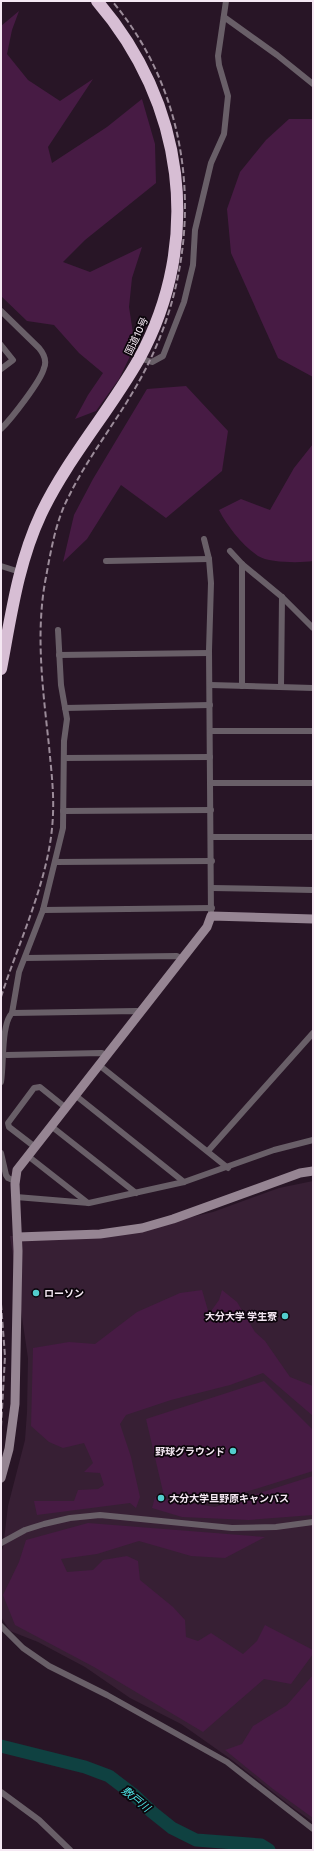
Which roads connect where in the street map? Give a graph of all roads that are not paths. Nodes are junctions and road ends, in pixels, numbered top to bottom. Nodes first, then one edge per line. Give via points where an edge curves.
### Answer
1 (97, 1) edge
2 (226, 1) edge
3 (224, 17) junction
4 (313, 84) edge
5 (1, 311) edge
6 (1, 346) edge
7 (139, 358) junction
8 (1, 369) edge
9 (1, 429) edge
10 (204, 539) dead end
11 (230, 551) dead end
12 (209, 559) junction
13 (106, 561) dead end
14 (242, 564) junction
15 (1, 566) edge
16 (20, 572) junction
17 (282, 597) junction
18 (313, 628) edge
19 (58, 630) dead end
20 (209, 653) junction
21 (59, 655) junction
22 (1, 669) edge
23 (210, 685) junction
24 (242, 686) junction
25 (282, 687) junction
26 (313, 688) edge
27 (210, 705) junction
28 (65, 708) junction
29 (210, 731) junction
30 (313, 732) edge
31 (210, 757) junction
32 (64, 758) junction
33 (313, 782) edge
34 (211, 783) junction
35 (211, 810) junction
36 (63, 811) junction
37 (211, 837) junction
38 (313, 837) edge
39 (212, 861) junction
40 (55, 862) junction
41 (212, 888) junction
42 (313, 890) edge
43 (43, 910) junction
44 (212, 912) junction
45 (313, 919) edge
46 (25, 958) junction
47 (182, 959) junction
48 (12, 1012) junction
49 (140, 1013) junction
50 (313, 1033) edge
51 (7, 1055) dead end
52 (106, 1056) junction
53 (99, 1065) junction
54 (1, 1082) edge
55 (75, 1095) junction
56 (66, 1108) junction
57 (51, 1126) junction
58 (313, 1140) edge
59 (35, 1147) junction
60 (208, 1150) junction
61 (1, 1153) edge
62 (28, 1156) junction
63 (228, 1168) junction
64 (313, 1171) edge
65 (15, 1181) junction
66 (184, 1182) junction
67 (136, 1193) junction
68 (16, 1196) junction
69 (89, 1203) junction
70 (18, 1237) junction
71 (1, 1478) edge
72 (313, 1522) edge
73 (1, 1543) edge
74 (1, 1626) edge
75 (1, 1792) edge
76 (313, 1829) edge
77 (70, 1850) edge

1 - 7 highway, 国道10号 via 124,36 144,68 166,123 175,173 176,223 171,267 154,325
2 - 3 street
3 - 4 street
3 - 7 street via 218,60 228,96 225,131 212,163 195,230 193,265 187,291 163,356 152,362
5 - 9 street via 42,351 45,364 41,376
6 - 8 street via 12,360
7 - 16 highway, 国道10号 via 50,496 34,530
10 - 12 street
11 - 14 street
12 - 13 street
12 - 20 street
14 - 17 street
14 - 24 street
15 - 16 street
16 - 22 highway, 国道10号
17 - 18 street
17 - 25 street
19 - 21 street
20 - 21 street
20 - 23 street
21 - 28 street
23 - 24 street
23 - 27 street
24 - 25 street
25 - 26 street
27 - 28 street
27 - 29 street
28 - 32 street via 67,722
29 - 30 street
29 - 31 street
31 - 32 street
31 - 34 street
32 - 36 street
33 - 34 street
34 - 35 street
35 - 36 street
35 - 37 street
36 - 40 street via 62,832
37 - 38 street
37 - 39 street
39 - 40 street
39 - 41 street
40 - 43 street
41 - 42 street
41 - 44 street
43 - 44 street
43 - 46 street
44 - 45 street
44 - 47 street via 207,927
46 - 47 street via 177,956
46 - 48 street via 18,976
47 - 49 street
48 - 49 street
48 - 54 street via 5,1037
49 - 52 street
50 - 60 street
51 - 52 street via 102,1053
52 - 53 street
53 - 55 street
53 - 60 street
55 - 56 street
55 - 66 street
56 - 57 street
56 - 59 street via 40,1087 29,1093 8,1123 9,1127
57 - 59 street
57 - 67 street
58 - 63 street via 274,1150
59 - 62 street
60 - 63 street
61 - 65 street via 6,1175
62 - 65 street via 17,1170
62 - 69 street
63 - 66 street
64 - 70 street via 300,1173 142,1228 113,1233
65 - 68 street
66 - 67 street
67 - 69 street
68 - 69 street
68 - 70 street
70 - 71 street via 15,1404 9,1449
72 - 73 street via 276,1527 232,1528 100,1515 44,1524 25,1530
74 - 76 street via 23,1648 49,1666 107,1695 227,1762
75 - 77 street via 39,1820

